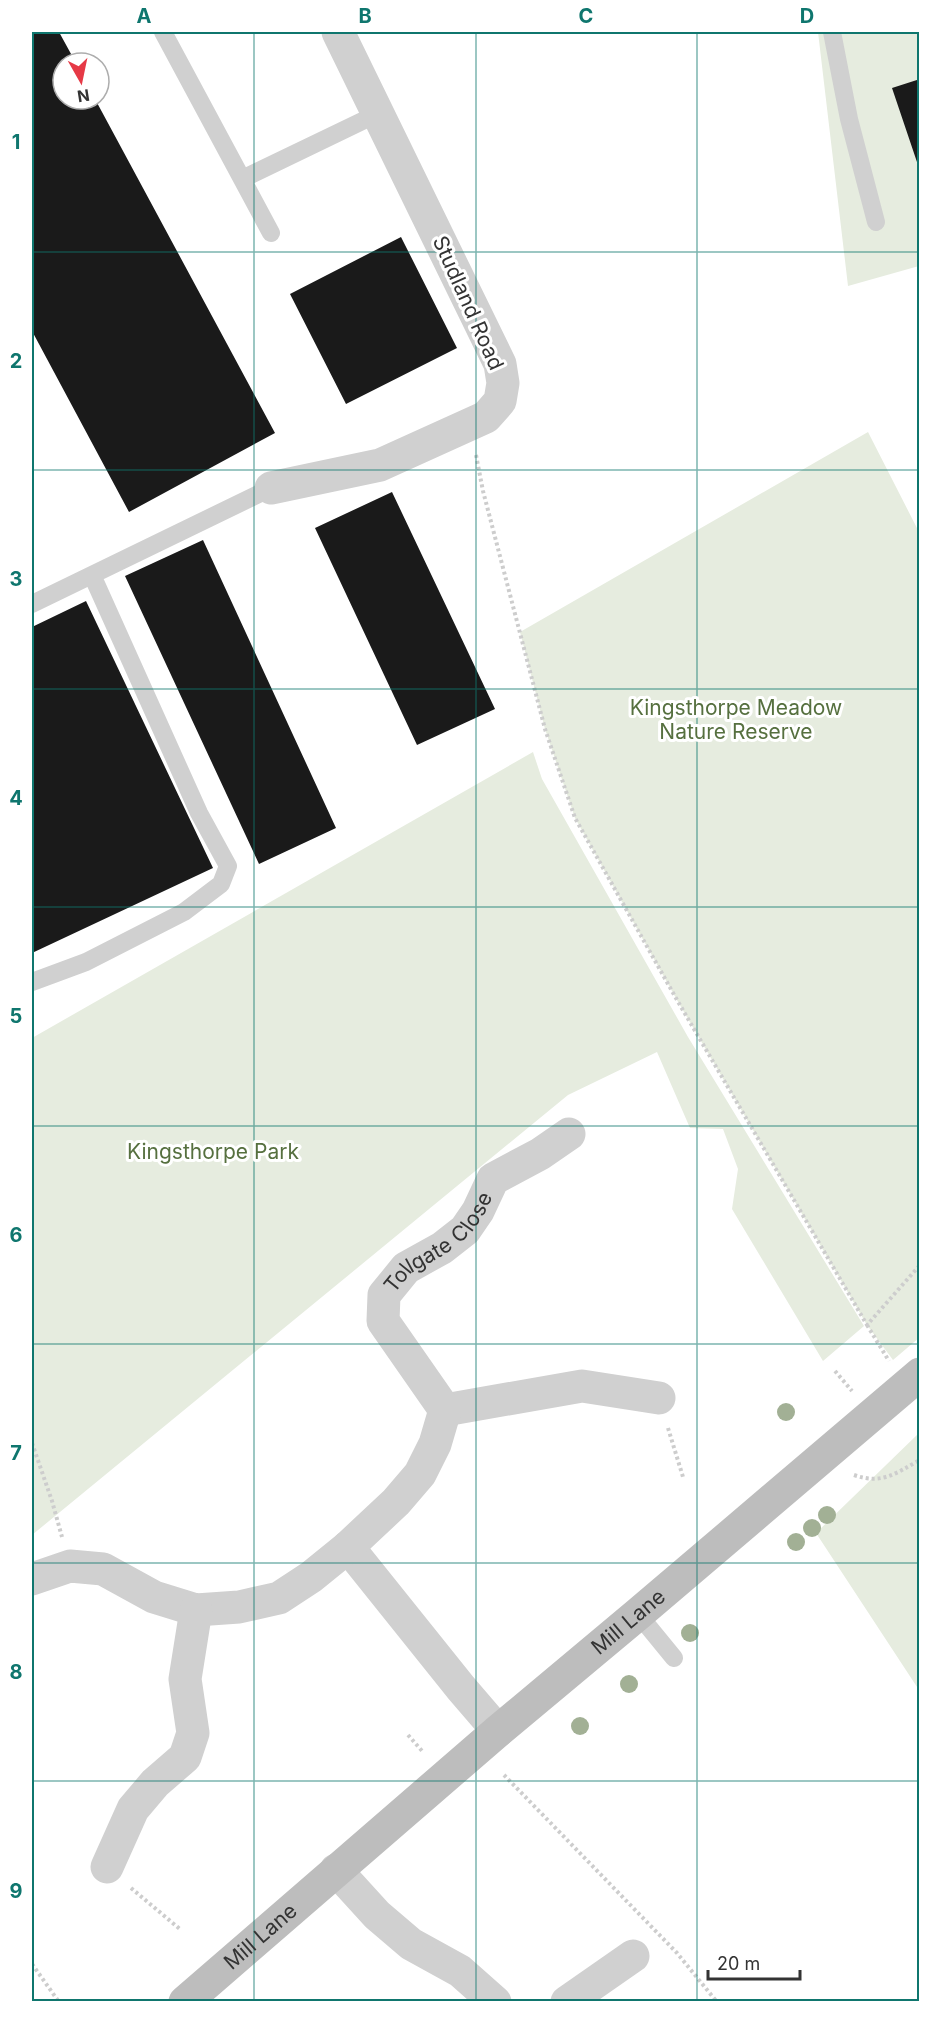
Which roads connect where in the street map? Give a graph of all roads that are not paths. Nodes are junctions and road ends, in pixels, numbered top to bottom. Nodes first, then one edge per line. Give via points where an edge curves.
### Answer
1 (163, 32) edge
2 (338, 32) edge
3 (832, 32) edge
4 (379, 113) junction
5 (242, 179) junction
6 (876, 222) dead end
7 (271, 233) dead end
8 (271, 488) joint
9 (92, 575) junction
10 (32, 604) edge
11 (32, 982) edge
12 (569, 1134) dead end
13 (912, 1380) edge
14 (659, 1398) road end
15 (445, 1410) junction
16 (348, 1547) junction
17 (32, 1579) edge
18 (196, 1611) junction
19 (638, 1614) junction
20 (674, 1658) dead end
21 (498, 1731) junction
22 (107, 1867) road end
23 (336, 1870) junction
24 (633, 1956) dead end
25 (185, 2001) edge
26 (495, 2001) edge
27 (567, 2001) edge

1 - 5 lane
2 - 4 street, Studland Road
3 - 6 lane via 849,119
4 - 5 lane
4 - 8 street, Studland Road via 500,364 500,401 486,417 380,465
5 - 7 lane
8 - 9 lane
9 - 10 lane
9 - 11 lane via 228,866 221,884 184,912 86,962
12 - 15 street, Tollgate Close via 540,1155 493,1179 465,1230 406,1268 384,1295 383,1321
13 - 19 street, Mill Lane
14 - 15 street via 582,1386
15 - 16 street via 435,1444 420,1474
16 - 18 street via 279,1598
16 - 21 street
17 - 18 street via 70,1566 103,1569 154,1597
18 - 22 street via 185,1679 193,1733 185,1757 133,1809
19 - 20 lane
19 - 21 street, Mill Lane
21 - 23 street, Mill Lane
23 - 25 street, Mill Lane
23 - 26 street via 377,1915 411,1944 460,1971
24 - 27 street

